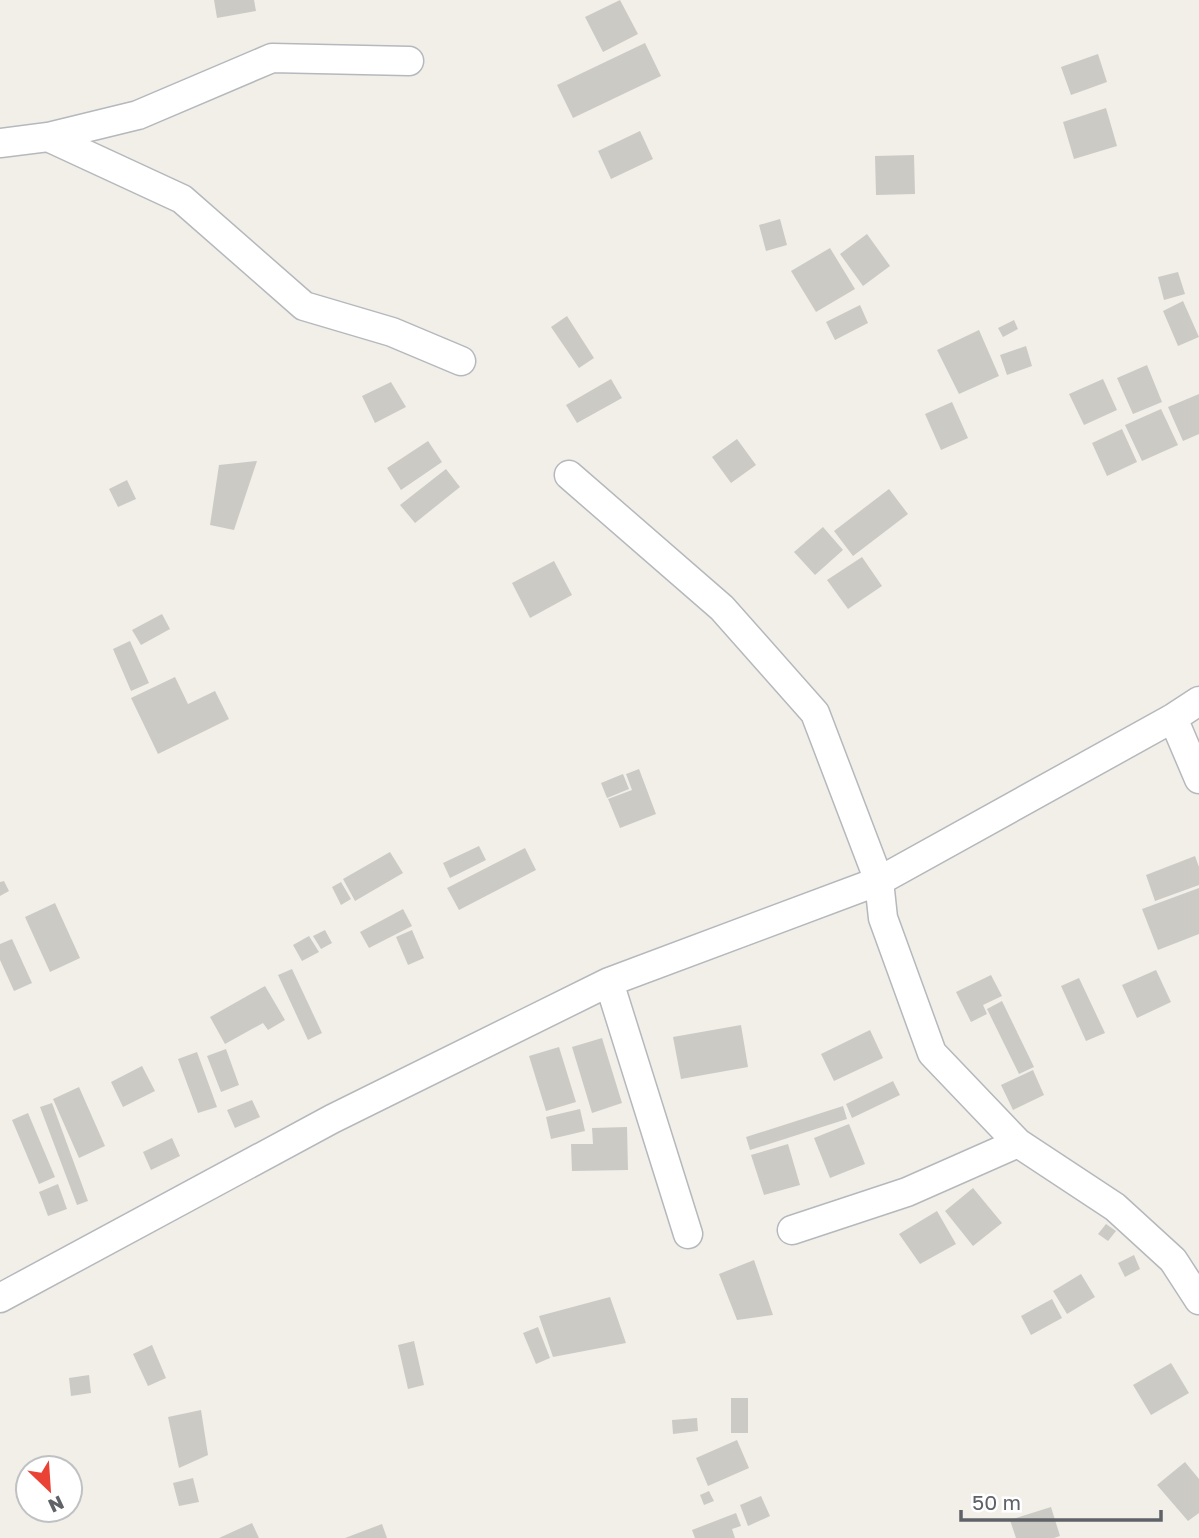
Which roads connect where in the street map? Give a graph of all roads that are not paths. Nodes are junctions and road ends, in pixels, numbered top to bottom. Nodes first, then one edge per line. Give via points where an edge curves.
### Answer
1 (409, 61) dead end
2 (48, 137) junction
3 (0, 143) edge
4 (461, 361) dead end
5 (569, 475) dead end
6 (1199, 701) edge
7 (1173, 718) junction
8 (1199, 779) edge
9 (879, 881) junction
10 (609, 982) junction
11 (1018, 1143) junction
12 (792, 1230) dead end
13 (688, 1234) dead end
14 (0, 1298) edge
15 (1199, 1300) edge

1 - 2 street via 272,58 138,115
2 - 3 street
2 - 4 street via 182,199 304,306 392,332
5 - 9 street via 722,608 814,713
6 - 7 street
7 - 8 street
7 - 9 street
9 - 10 street
9 - 11 street via 883,918 932,1053
10 - 13 street
10 - 14 street via 332,1119
11 - 12 street via 907,1192
11 - 15 street via 1115,1207 1173,1260

